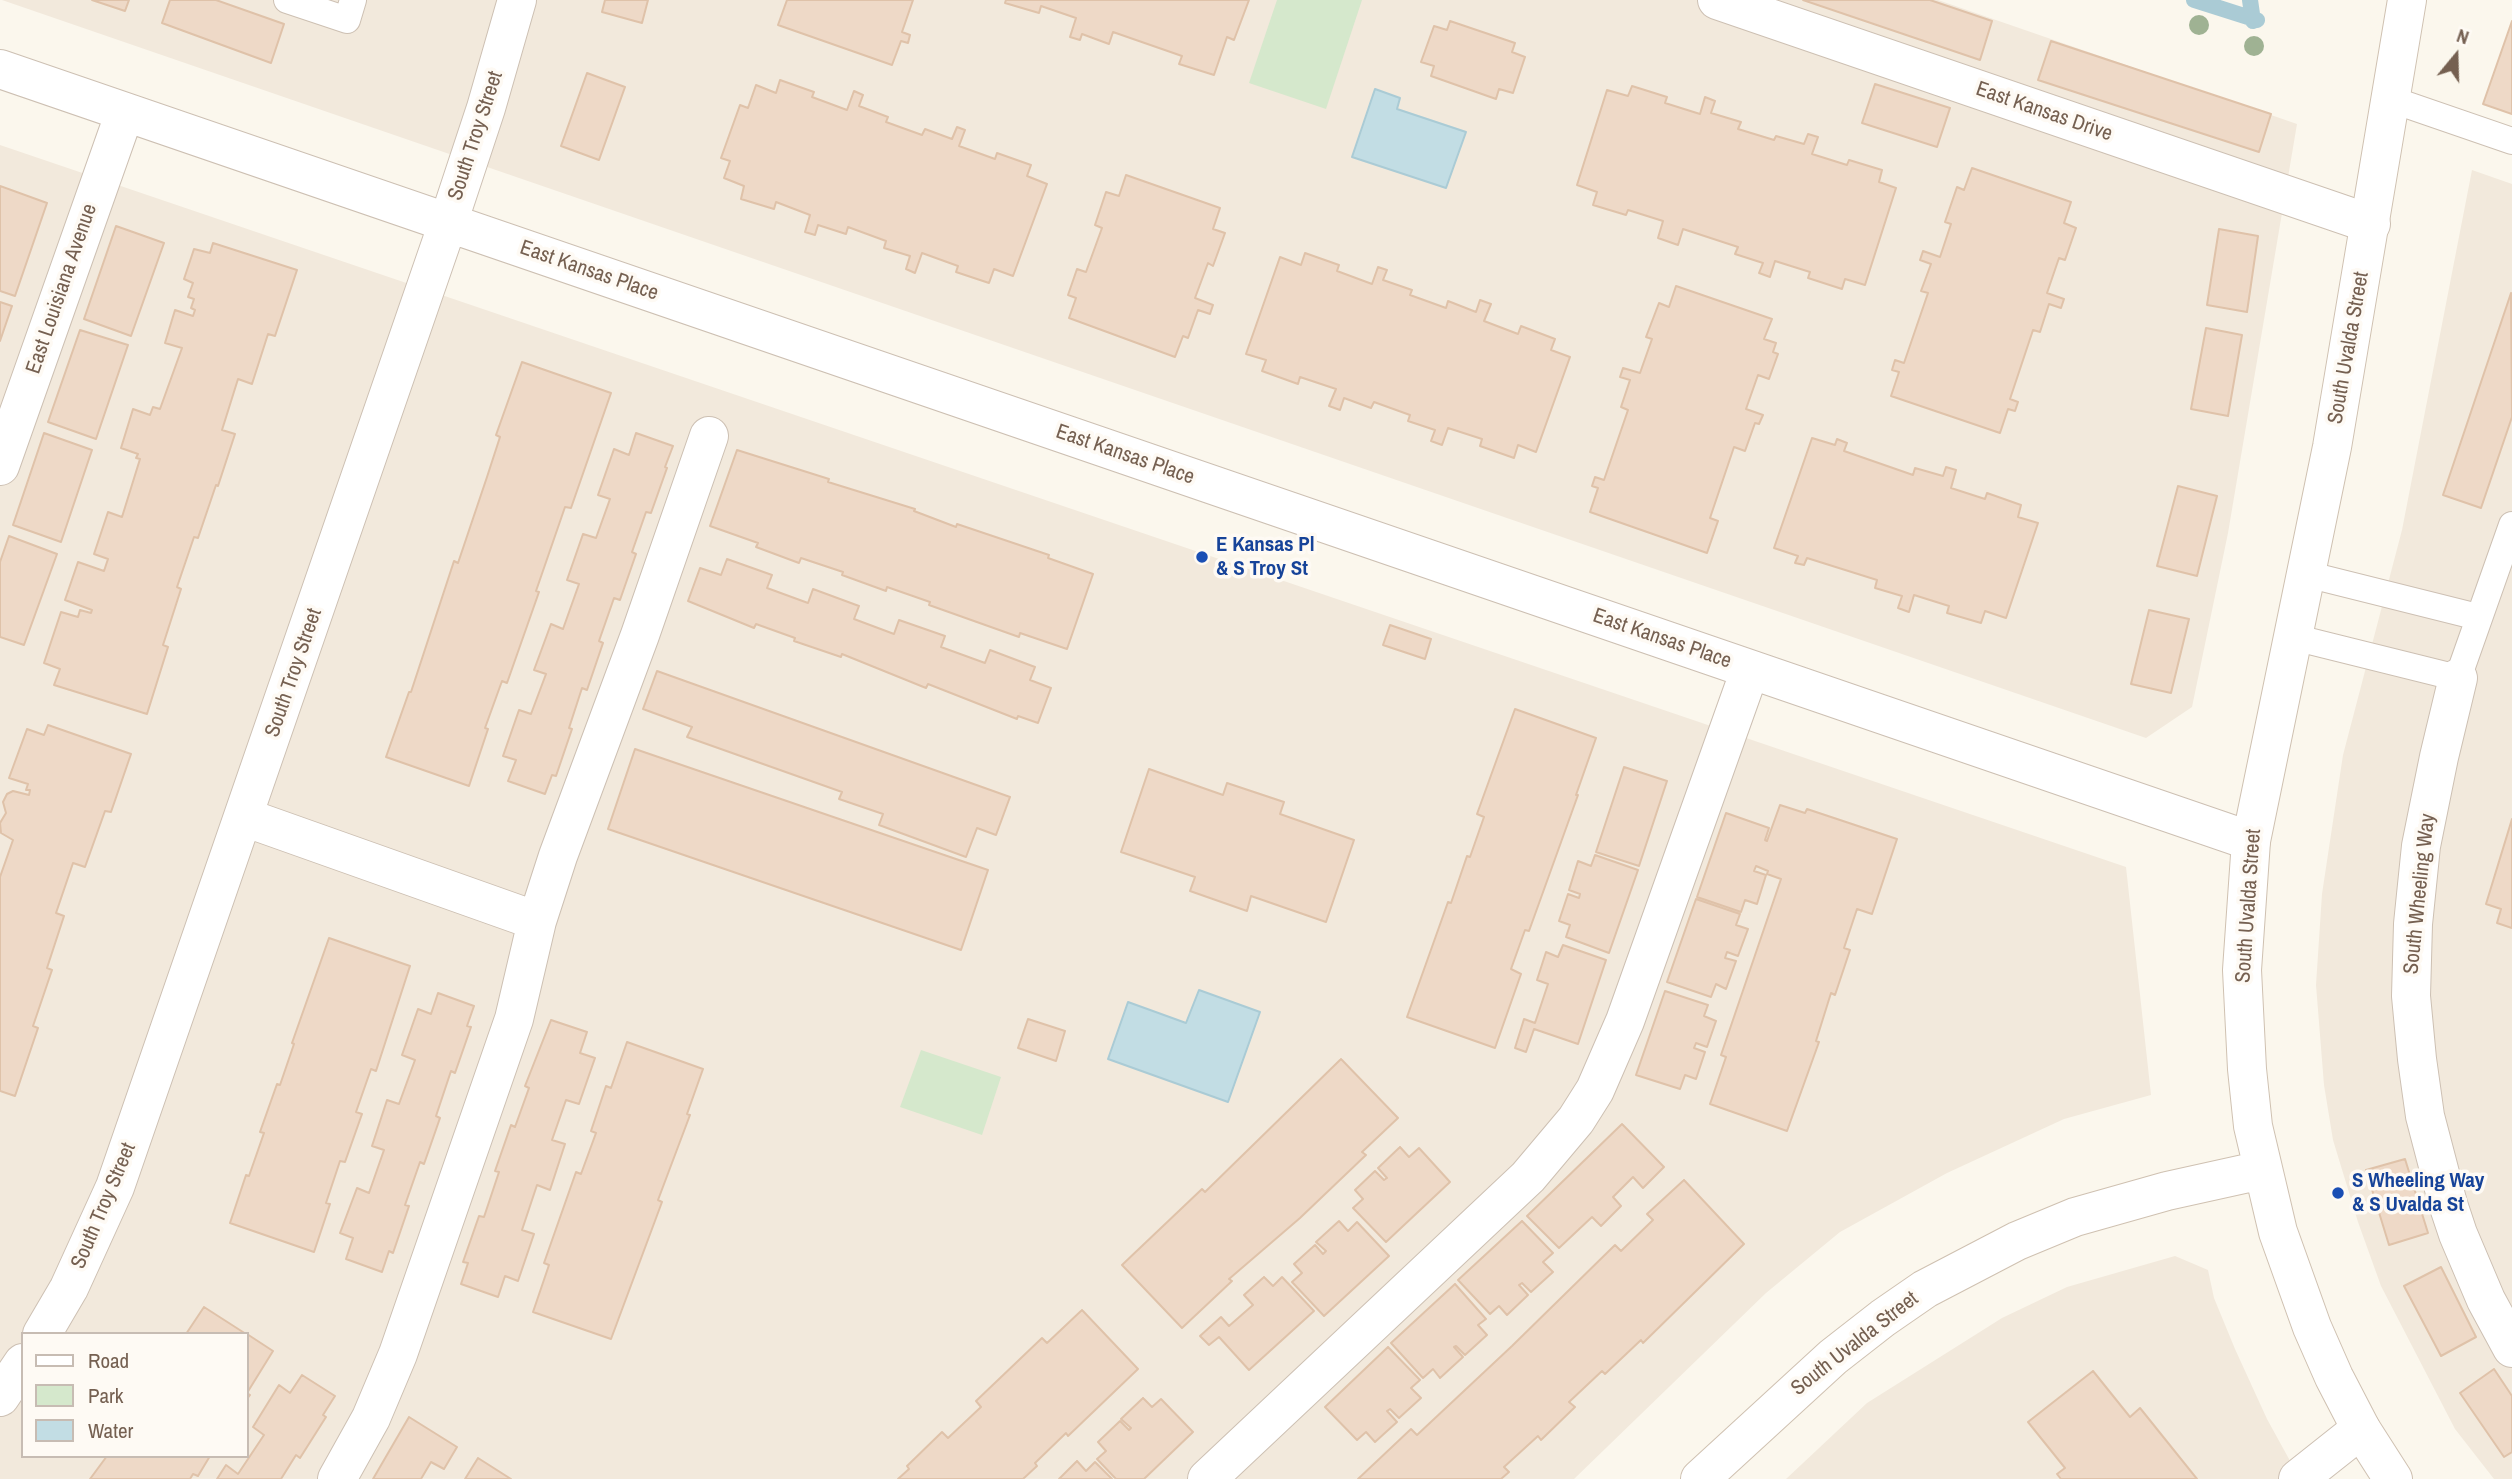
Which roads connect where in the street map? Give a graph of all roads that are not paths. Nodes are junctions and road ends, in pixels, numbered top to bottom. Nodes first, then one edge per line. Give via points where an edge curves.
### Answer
1 (287, 0) edge
2 (353, 0) edge
3 (517, 0) edge
4 (1717, 0) edge
5 (2407, 0) edge
6 (0, 69) edge
7 (2390, 99) junction
8 (125, 112) junction
9 (2512, 141) edge
10 (448, 223) junction
11 (2371, 224) junction
12 (709, 436) dead end
13 (0, 466) edge
14 (2512, 525) edge
15 (2306, 574) junction
16 (2478, 617) junction
17 (2293, 637) junction
18 (1750, 670) junction
19 (2458, 678) junction
20 (244, 817) junction
21 (2251, 841) junction
22 (537, 921) junction
23 (2262, 1170) junction
24 (43, 1332) edge
25 (2512, 1348) edge
26 (21, 1366) edge
27 (0, 1397) edge
28 (2361, 1429) junction
29 (337, 1479) edge
30 (1207, 1479) edge
31 (1700, 1479) edge
32 (2298, 1479) edge
33 (2393, 1479) edge

1 - 2 lane via 347,20
3 - 10 street, South Troy Street
4 - 11 street, East Kansas Drive
5 - 7 street, South Uvalda Street
6 - 8 street, East Kansas Place
7 - 9 lane
7 - 11 street, South Uvalda Street
8 - 10 street, East Kansas Place
8 - 13 street, East Louisiana Avenue
10 - 18 street, East Kansas Place
10 - 20 street, South Troy Street
11 - 15 street, South Uvalda Street
12 - 22 street
14 - 16 lane, South Wheeling Way
15 - 16 lane
15 - 17 street, South Uvalda Street
16 - 19 lane, South Wheeling Way
17 - 19 lane
17 - 21 street, South Uvalda Street
18 - 21 street, East Kansas Place
18 - 30 street via 1625,1021 1595,1090 1576,1120 1528,1177
19 - 25 street, South Wheeling Way via 2421,846 2411,996 2426,1116 2448,1204 2486,1300
20 - 22 street
20 - 24 street, South Troy Street via 116,1187
21 - 23 street, South Uvalda Street via 2243,1001 2253,1126
22 - 29 street via 514,1019 398,1354 371,1418
23 - 28 street via 2278,1233 2307,1314
23 - 31 street, South Uvalda Street via 2075,1217 1925,1289 1833,1357
26 - 27 street
28 - 32 street
28 - 33 street

